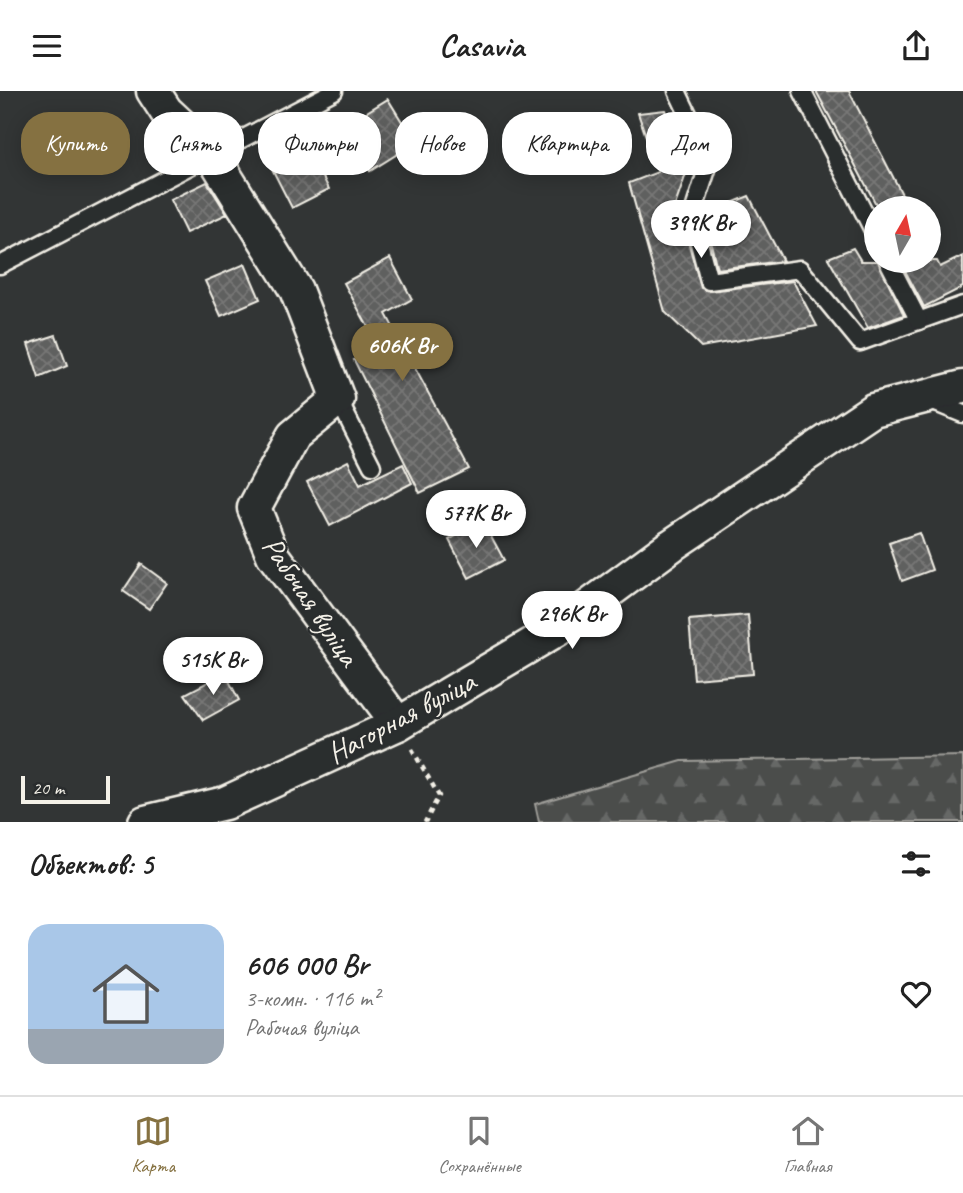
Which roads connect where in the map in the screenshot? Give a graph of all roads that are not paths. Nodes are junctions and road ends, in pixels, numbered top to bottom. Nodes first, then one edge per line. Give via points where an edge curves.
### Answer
1 (153, 91) edge
2 (334, 91) edge
3 (677, 91) edge
4 (802, 91) edge
5 (167, 112) edge
6 (244, 136) edge
7 (170, 175) edge
8 (225, 175) edge
9 (864, 213) edge
10 (0, 265) edge
11 (894, 273) edge
12 (963, 305) edge
13 (919, 321) junction
14 (963, 387) edge
15 (922, 397) junction
16 (338, 399) junction
17 (963, 414) edge
18 (372, 466) dead end
19 (398, 724) junction
20 (145, 822) edge

1 - 5 street
2 - 6 lane
3 - 13 lane via 710,160 692,216 709,281 800,269 860,342
4 - 9 lane
7 - 10 lane
8 - 16 street via 296,290
11 - 13 lane
12 - 13 lane
14 - 15 street, Нагорная вуліца
15 - 17 lane
15 - 19 street, Нагорная вуліца via 873,410 672,545 558,629
16 - 18 lane
16 - 19 street, Рабочая вуліца via 293,436 254,508 273,555
19 - 20 street, Нагорная вуліца via 225,803

